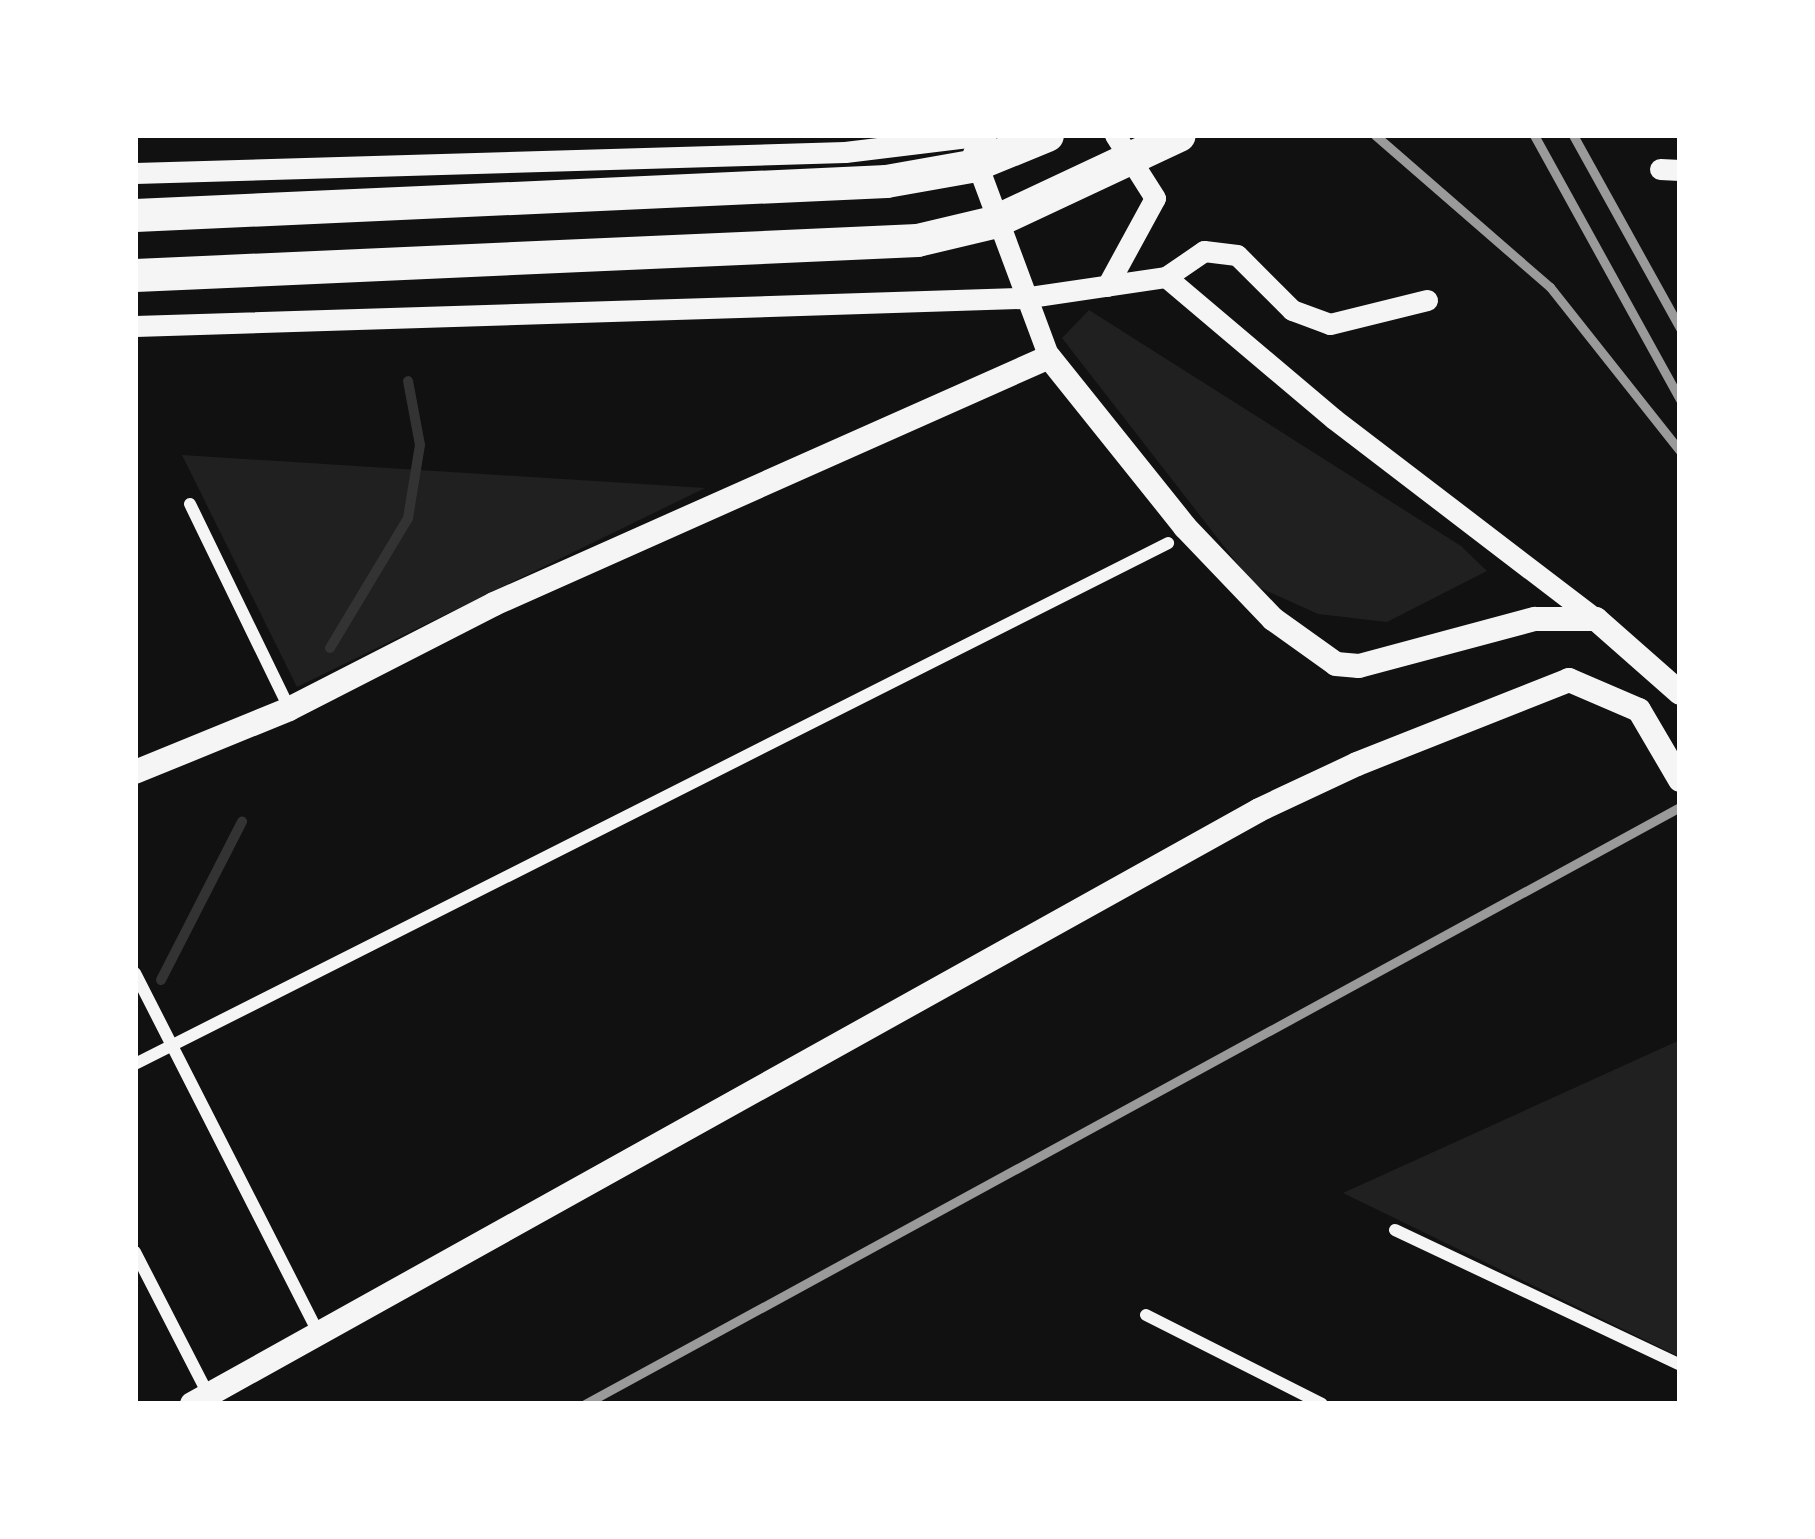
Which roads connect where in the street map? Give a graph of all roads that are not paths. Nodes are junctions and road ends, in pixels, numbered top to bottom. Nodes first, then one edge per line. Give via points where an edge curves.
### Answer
1 (1048, 135) edge
2 (1115, 135) edge
3 (1179, 135) edge
4 (977, 138) edge
5 (135, 173) edge
6 (135, 215) edge
7 (135, 275) edge
8 (1166, 277) junction
9 (1107, 286) junction
10 (1023, 298) junction
11 (1427, 300) dead end
12 (135, 326) edge
13 (1049, 357) junction
14 (190, 504) dead end
15 (1168, 543) dead end
16 (1596, 619) junction
17 (1680, 693) edge
18 (289, 709) junction
19 (135, 772) edge
20 (1680, 779) edge
21 (135, 973) edge
22 (171, 1047) junction
23 (135, 1064) edge
24 (1395, 1230) dead end
25 (135, 1252) edge
26 (1146, 1315) dead end
27 (319, 1335) junction
28 (1680, 1365) edge
29 (201, 1400) edge
30 (1322, 1404) edge

1 - 6 highway via 971,166 886,181
2 - 9 street via 1154,198
3 - 7 highway via 993,222 917,240
4 - 5 street
4 - 10 street
8 - 9 street
8 - 11 street via 1204,251 1237,255 1292,310 1330,324
8 - 16 street via 1334,419
9 - 10 street
10 - 12 street
10 - 13 street
13 - 16 main road via 1185,527 1273,619 1336,664 1359,666 1535,620
13 - 18 main road via 494,604
14 - 18 street
15 - 22 street
16 - 17 main road
18 - 19 main road
20 - 27 main road via 1640,710 1569,680 1357,764 1217,833
21 - 22 street
22 - 23 street
22 - 27 street
24 - 28 street
25 - 29 street
26 - 30 street
27 - 29 main road

